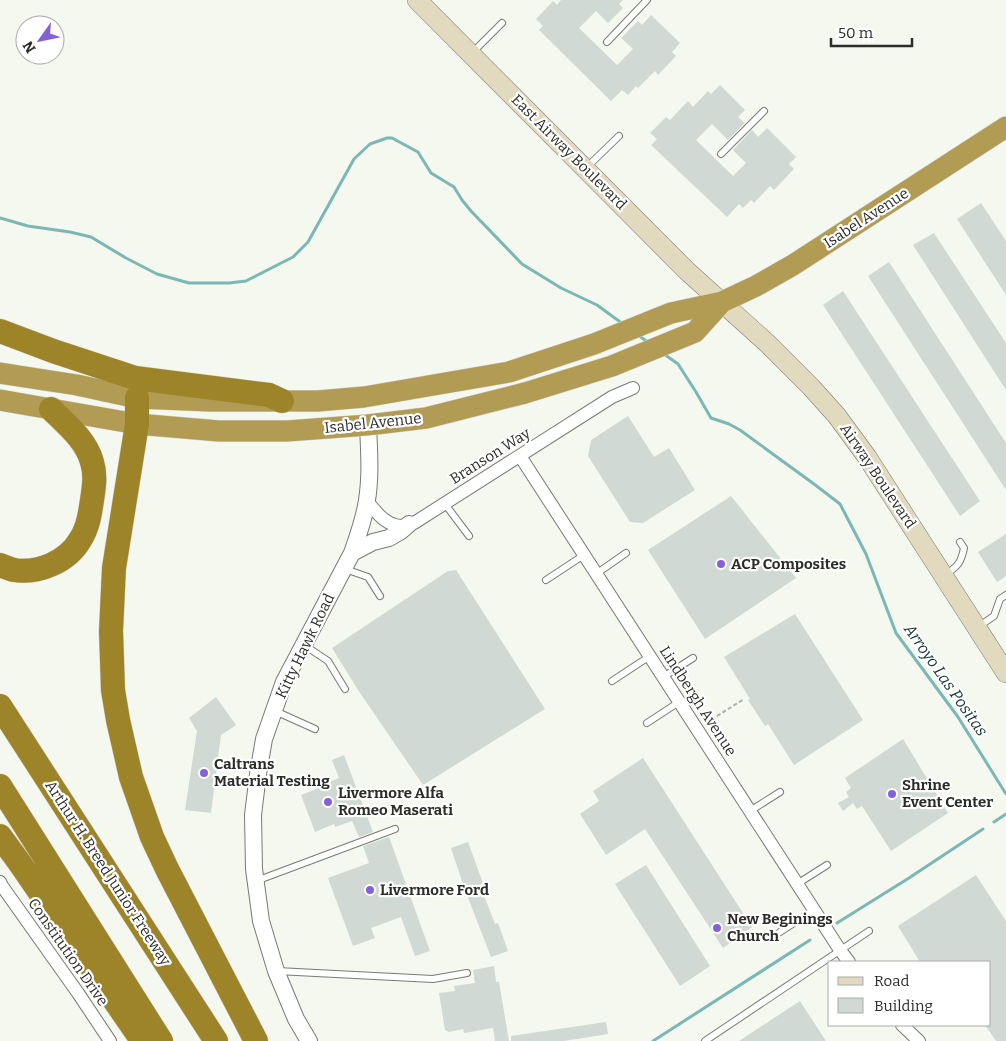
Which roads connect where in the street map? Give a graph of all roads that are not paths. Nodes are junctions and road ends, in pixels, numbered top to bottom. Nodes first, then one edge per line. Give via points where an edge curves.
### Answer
1 (417, 0) edge
2 (647, 0) edge
3 (502, 23) dead end
4 (607, 42) dead end
5 (471, 54) junction
6 (764, 111) dead end
7 (1006, 127) edge
8 (619, 136) dead end
9 (721, 154) dead end
10 (585, 169) junction
11 (722, 302) junction
12 (0, 331) edge
13 (0, 373) edge
14 (632, 388) dead end
15 (137, 398) junction
16 (0, 400) edge
17 (282, 401) junction
18 (51, 409) junction
19 (136, 424) junction
20 (368, 425) junction
21 (520, 456) junction
22 (367, 501) junction
23 (445, 504) junction
24 (409, 524) junction
25 (469, 536) dead end
26 (960, 542) dead end
27 (352, 553) junction
28 (626, 553) dead end
29 (584, 555) junction
30 (0, 565) edge
31 (343, 569) junction
32 (596, 574) junction
33 (943, 576) junction
34 (546, 580) dead end
35 (1006, 595) edge
36 (380, 596) dead end
37 (977, 628) junction
38 (303, 645) junction
39 (650, 656) junction
40 (693, 658) dead end
41 (1006, 673) edge
42 (663, 677) junction
43 (612, 681) dead end
44 (345, 689) dead end
45 (679, 702) junction
46 (0, 706) edge
47 (274, 710) junction
48 (647, 723) dead end
49 (315, 729) dead end
50 (0, 786) edge
51 (780, 792) dead end
52 (750, 811) junction
53 (394, 829) dead end
54 (0, 836) edge
55 (827, 865) dead end
56 (256, 881) junction
57 (797, 884) junction
58 (1, 885) edge
59 (814, 910) junction
60 (869, 931) dead end
61 (780, 932) dead end
62 (840, 950) junction
63 (848, 961) edge
64 (276, 971) junction
65 (468, 973) dead end
66 (903, 1026) edge
67 (110, 1041) edge
68 (143, 1041) edge
69 (161, 1041) edge
70 (216, 1041) edge
71 (256, 1041) edge
72 (309, 1041) edge
73 (705, 1041) edge
74 (919, 1041) edge

1 - 5 main road, East Airway Boulevard
2 - 4 lane
3 - 5 lane
5 - 10 main road, East Airway Boulevard
6 - 9 lane
7 - 11 highway, Isabel Avenue via 793,265
8 - 10 lane
10 - 11 main road, East Airway Boulevard
11 - 17 highway, Isabel Avenue via 671,313 594,344 509,372 364,397
11 - 20 highway, Isabel Avenue via 695,332 612,366 525,393 426,418
11 - 33 main road, Airway Boulevard via 768,344 837,416
12 - 17 highway via 135,378 269,395
13 - 15 highway, Isabel Avenue
14 - 21 street, Branson Way via 612,397
15 - 17 highway, Isabel Avenue
15 - 19 highway
16 - 18 highway, Isabel Avenue
18 - 19 highway, Isabel Avenue
18 - 30 highway via 78,436 93,463 95,479 87,526 71,552 45,568 15,570
19 - 20 highway, Isabel Avenue via 219,432
19 - 71 highway via 114,568 111,631 113,690 118,720 131,777 152,837
20 - 22 street, Kitty Hawk Road
21 - 23 street, Branson Way
21 - 29 street, Lindbergh Avenue
22 - 24 street via 378,515 392,524
22 - 27 street, Kitty Hawk Road
23 - 24 street, Branson Way
23 - 25 lane
24 - 27 street via 389,538
26 - 33 lane via 964,548 961,560
27 - 31 street, Kitty Hawk Road
28 - 32 lane
29 - 32 street, Lindbergh Avenue
29 - 34 lane
31 - 36 lane via 368,577
31 - 38 street, Kitty Hawk Road
32 - 39 street, Lindbergh Avenue
33 - 37 main road, Airway Boulevard
35 - 37 lane via 1000,599 994,616
37 - 41 main road, Airway Boulevard
38 - 44 lane via 328,661
38 - 47 street, Kitty Hawk Road
39 - 42 street, Lindbergh Avenue
39 - 43 lane
40 - 42 lane
42 - 45 street, Lindbergh Avenue
45 - 48 lane
45 - 52 street, Lindbergh Avenue
46 - 70 highway, Arthur H. Breed Junior Freeway
47 - 49 lane
47 - 56 street, Kitty Hawk Road via 264,739 253,815
50 - 69 highway
51 - 52 lane
52 - 57 street, Lindbergh Avenue
53 - 56 lane
54 - 68 highway
55 - 57 lane
56 - 64 street, Kitty Hawk Road via 261,921
57 - 59 street, Lindbergh Avenue
58 - 67 street, Constitution Drive
59 - 61 lane
59 - 62 street, Lindbergh Avenue
60 - 62 lane
62 - 63 street, Lindbergh Avenue
62 - 73 lane
64 - 65 lane via 433,979
64 - 72 street, Kitty Hawk Road
66 - 74 street

